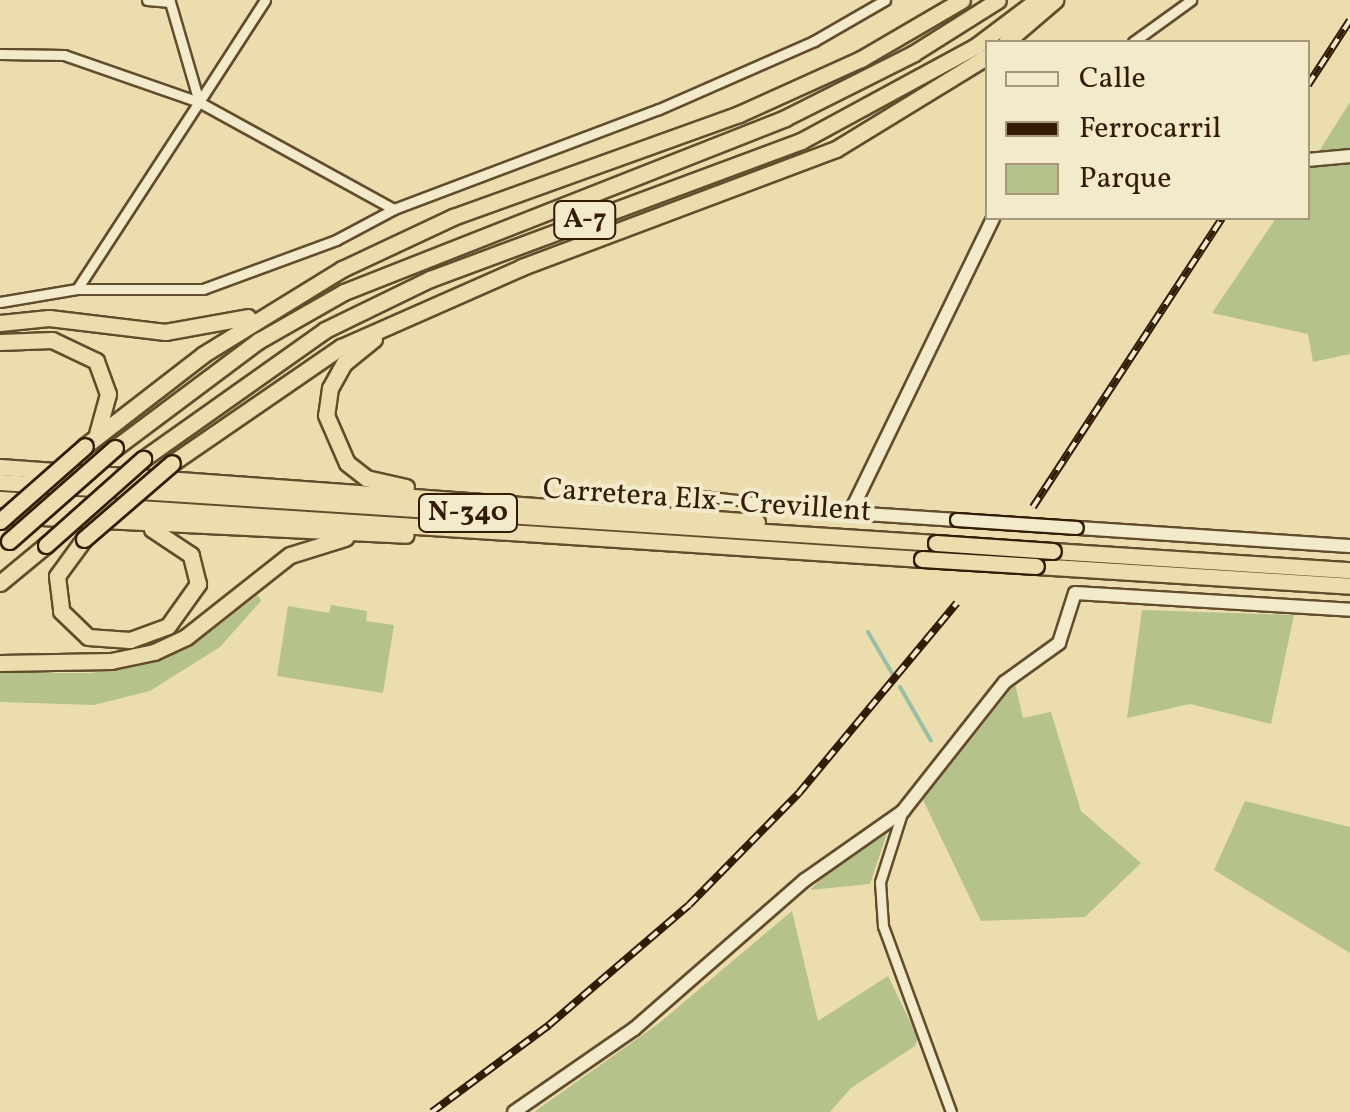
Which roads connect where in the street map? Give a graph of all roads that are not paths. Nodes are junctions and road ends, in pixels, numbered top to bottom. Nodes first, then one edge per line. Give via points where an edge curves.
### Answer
1 (147, 0) edge
2 (265, 0) edge
3 (885, 0) edge
4 (962, 0) edge
5 (998, 0) edge
6 (1037, 0) edge
7 (1056, 0) edge
8 (1192, 0) edge
9 (1008, 40) edge
10 (1137, 40) edge
11 (0, 54) edge
12 (985, 58) edge
13 (199, 102) junction
14 (1350, 156) edge
15 (1313, 160) edge
16 (394, 210) junction
17 (992, 220) edge
18 (76, 288) junction
19 (0, 302) edge
20 (271, 309) junction
21 (394, 322) junction
22 (0, 323) edge
23 (0, 342) edge
24 (90, 442) junction
25 (0, 467) edge
26 (0, 482) edge
27 (693, 495) dead end
28 (0, 499) edge
29 (539, 503) junction
30 (850, 513) junction
31 (0, 518) edge
32 (108, 522) junction
33 (408, 535) junction
34 (655, 542) junction
35 (910, 542) junction
36 (4, 544) edge
37 (1350, 546) edge
38 (1350, 570) edge
39 (0, 584) edge
40 (1350, 586) edge
41 (1350, 610) edge
42 (0, 662) edge
43 (900, 817) junction
44 (514, 1112) edge
45 (524, 1112) edge
46 (951, 1112) edge

1 - 13 street via 170,2
2 - 13 street
3 - 16 street via 814,42 659,109
4 - 20 highway via 861,59 739,114 453,216
5 - 36 highway, A-7, bridge via 914,54 785,118 344,292 258,341 116,448
6 - 39 highway, A-7, bridge via 976,46 801,141 501,250 326,330 142,458
7 - 9 highway
8 - 10 street
11 - 13 street via 64,55
12 - 21 highway via 836,149
13 - 16 street
13 - 18 street
14 - 15 street
16 - 18 street via 336,240 202,289 134,294
17 - 30 street
18 - 19 street
20 - 22 highway via 204,329 165,332 48,318
20 - 24 highway
21 - 29 highway via 344,362 330,388 326,416 348,463 366,478 410,488
21 - 32 highway, bridge via 341,347 172,463 84,539 56,576 54,591 71,626 108,642 168,626 198,584 191,555 168,535
23 - 24 highway via 52,340 96,362 108,394
24 - 31 highway, bridge
25 - 29 highway
26 - 35 highway, Carretera Elx - Crevillent / N-340
27 - 30 street
28 - 34 highway, Carretera Elx - Crevillent / N-340
29 - 35 highway
30 - 37 street, bridge
31 - 32 highway
32 - 33 highway
33 - 34 highway
33 - 42 highway via 353,537 290,555 201,626 154,652 111,661
34 - 40 highway, Carretera Elx - Crevillent / N-340, bridge
35 - 38 highway, Carretera Elx - Crevillent / N-340, bridge
41 - 43 street via 1086,592 1071,597 1059,642 1005,682
43 - 44 street via 805,880 634,1029
43 - 45 street via 818,875 650,1022
43 - 46 street via 880,882 884,926

